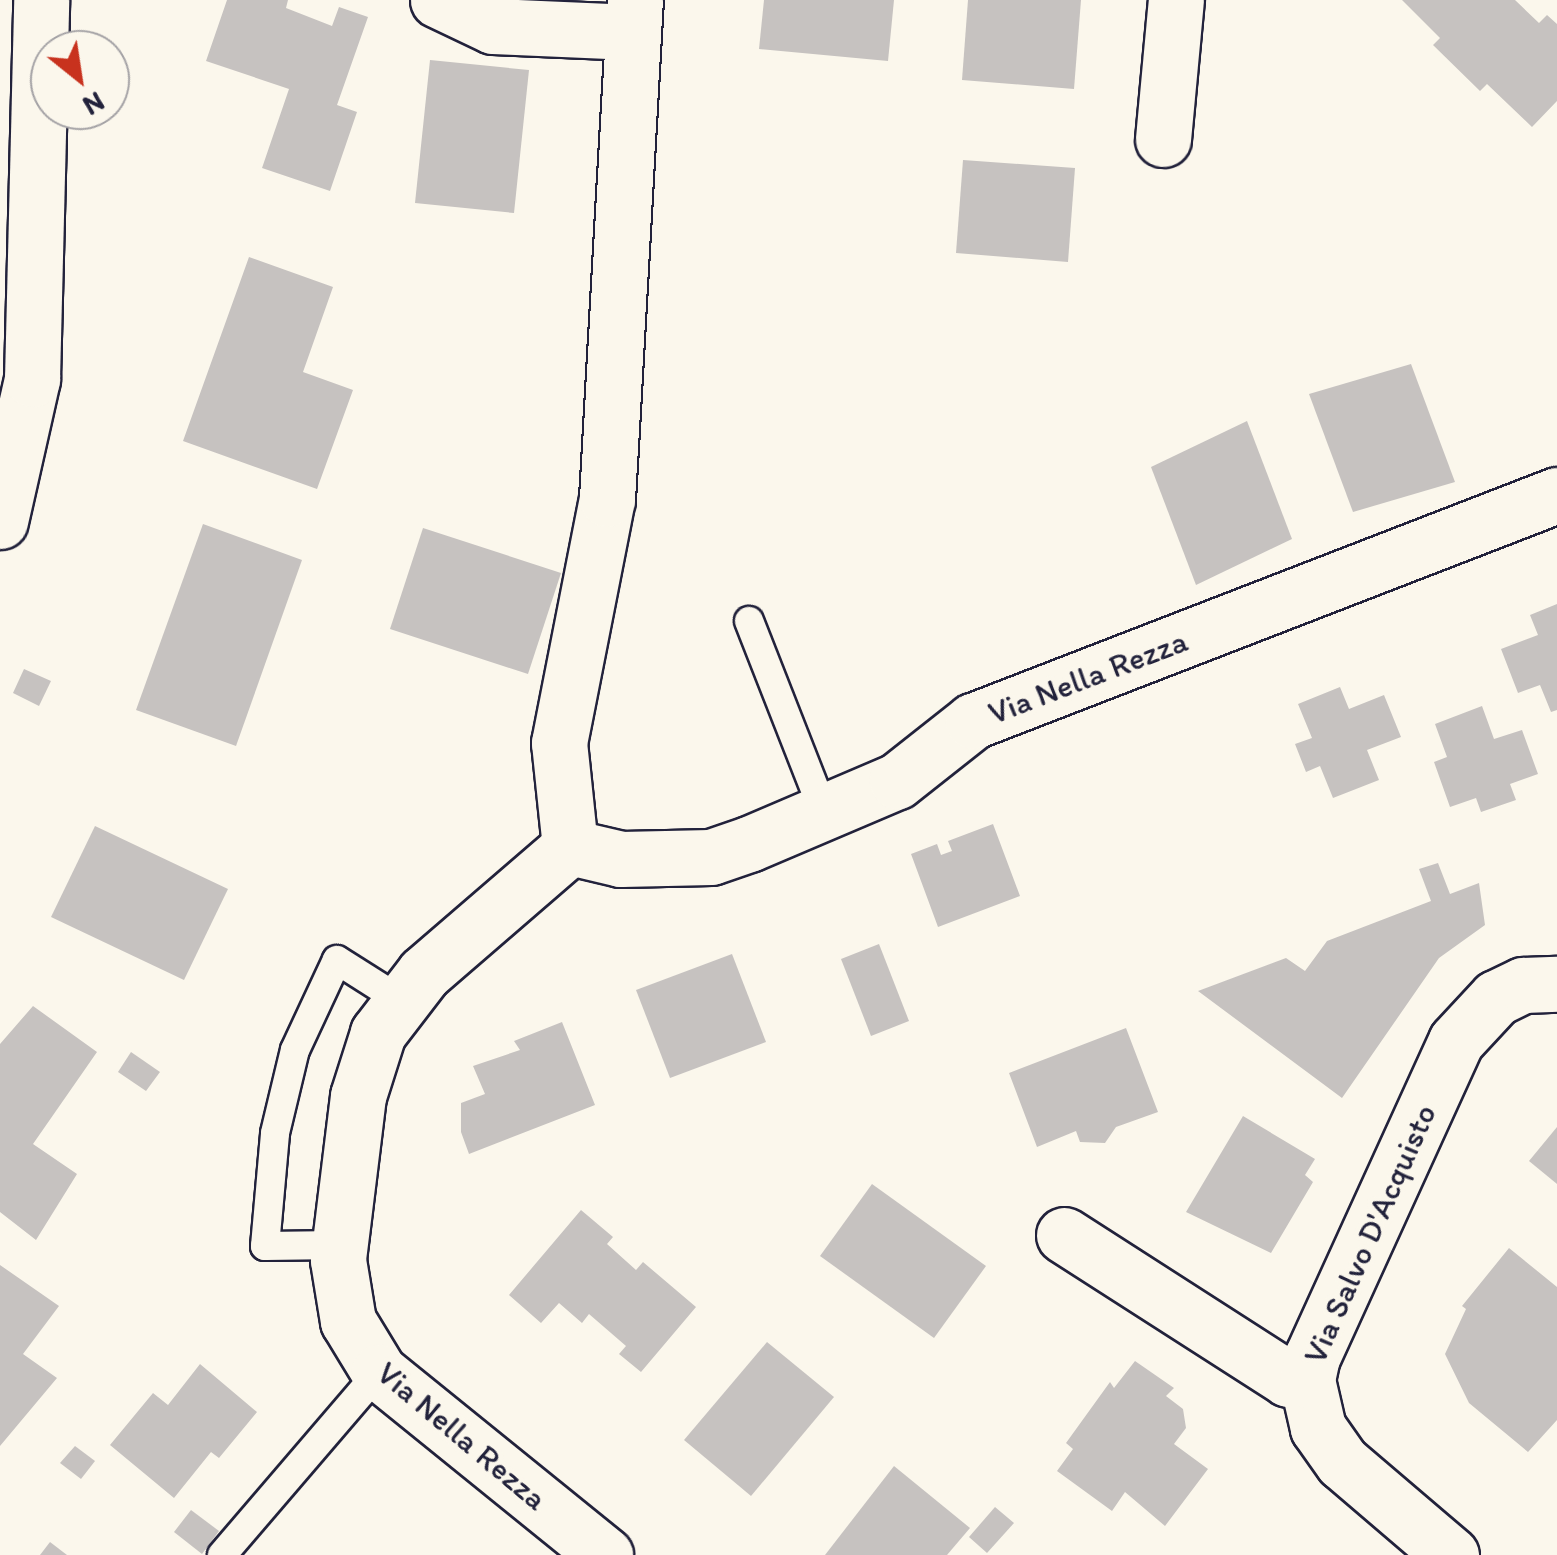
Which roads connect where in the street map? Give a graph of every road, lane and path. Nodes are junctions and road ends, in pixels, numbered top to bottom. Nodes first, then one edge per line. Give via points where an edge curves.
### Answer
1 (41, 0) edge
2 (438, 0) edge
3 (1176, 0) edge
4 (634, 16) edge
5 (1163, 139) dead end
6 (1557, 495) edge
7 (0, 521) edge
8 (749, 620) dead end
9 (824, 812) junction
10 (570, 846) junction
11 (1557, 984) edge
12 (400, 1000) junction
13 (1064, 1236) dead end
14 (338, 1245) junction
15 (379, 1372) junction
16 (1307, 1380) junction
17 (222, 1555) edge
18 (605, 1555) edge
19 (1451, 1555) edge

1 - 7 street via 32,379
2 - 4 street via 493,26
3 - 5 street
4 - 10 street via 606,499 560,743
6 - 9 street, Via Nella Rezza via 972,721 897,782
8 - 9 lane
9 - 10 street, Via Nella Rezza via 711,857 621,859
10 - 12 street, Via Nella Rezza
11 - 16 street, Via Salvo D'Acquisto via 1523,986 1496,998 1456,1041
12 - 14 street, Via Nella Rezza via 378,1033 358,1096
12 - 14 lane via 337,960 274,1133 265,1246
13 - 16 street via 1288,1379
14 - 15 street, Via Nella Rezza via 348,1320
15 - 17 lane
15 - 18 street, Via Nella Rezza
16 - 19 street, Via Salvo D'Acquisto via 1318,1428 1342,1462

